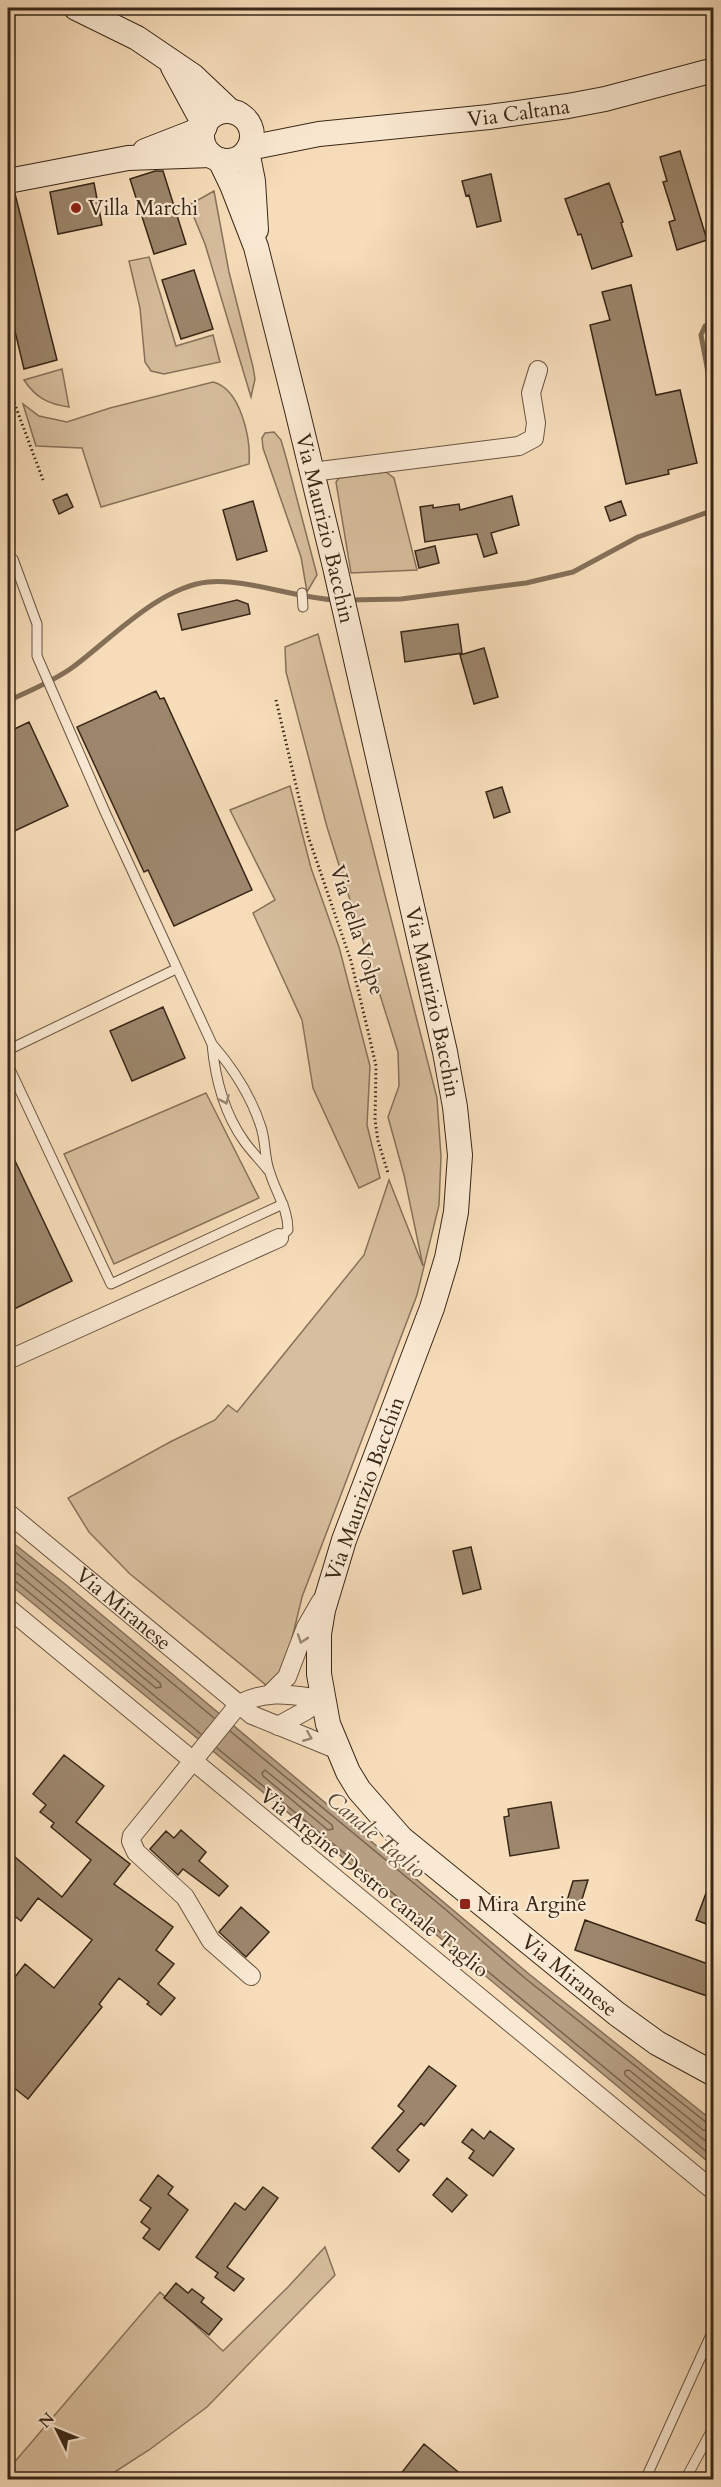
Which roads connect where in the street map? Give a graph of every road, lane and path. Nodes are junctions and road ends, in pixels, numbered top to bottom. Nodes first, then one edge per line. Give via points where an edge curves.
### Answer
1 (76, 8) edge
2 (170, 62) junction
3 (714, 69) edge
4 (239, 117) junction
5 (204, 127) junction
6 (319, 134) junction
7 (248, 149) junction
8 (215, 157) junction
9 (128, 158) junction
10 (8, 181) edge
11 (256, 248) junction
12 (538, 370) dead end
13 (8, 386) edge
14 (312, 472) junction
15 (43, 480) dead end
16 (8, 561) edge
17 (302, 593) dead end
18 (303, 607) dead end
19 (276, 700) dead end
20 (176, 969) junction
21 (212, 1044) junction
22 (8, 1050) edge
23 (8, 1065) edge
24 (269, 1172) junction
25 (388, 1173) dead end
26 (283, 1204) junction
27 (279, 1238) joint
28 (8, 1360) edge
29 (8, 1513) edge
30 (329, 1587) junction
31 (8, 1608) edge
32 (271, 1693) junction
33 (322, 1699) junction
34 (236, 1709) junction
35 (278, 1726) junction
36 (338, 1750) junction
37 (198, 1756) junction
38 (251, 1976) dead end
39 (714, 2074) edge
40 (714, 2191) edge
41 (714, 2328) edge
42 (714, 2426) edge
43 (645, 2480) edge
44 (685, 2480) edge

1 - 2 main road via 137,38
2 - 4 main road via 193,75
2 - 5 main road
3 - 6 main road, Via Caltana via 568,106
4 - 5 main road via 215,115
4 - 6 main road, Via Caltana via 283,130
4 - 7 main road via 252,135
5 - 8 main road via 204,145
5 - 9 main road
6 - 7 main road, Via Caltana
7 - 8 main road via 235,159
7 - 11 main road, Via Maurizio Bacchin
8 - 9 main road
8 - 11 main road, Via Maurizio Bacchin via 232,184
9 - 10 main road
11 - 14 main road, Via Maurizio Bacchin
12 - 14 street via 531,393 534,438 519,446
13 - 15 path
14 - 30 main road, Via Maurizio Bacchin via 445,1052 460,1155 456,1212 435,1298 373,1458
16 - 20 lane via 13,559 37,624 37,656
17 - 18 lane
19 - 25 path, Via della Volpe via 308,836 351,961 369,1035 376,1066 378,1142
20 - 21 lane
20 - 22 lane
21 - 24 lane via 241,1083 262,1127
21 -> 24 lane via 220,1091 242,1138
23 - 26 lane via 111,1284
24 - 26 lane
26 - 27 lane via 288,1230
27 - 28 street
29 - 34 street, Via Miranese
30 -> 32 street via 306,1628 287,1677
30 - 33 main road, Via Maurizio Bacchin via 319,1634
31 - 37 street, Via Argine Destro canale Taglio
32 - 33 street
32 - 34 street via 249,1699
33 - 35 street
33 - 36 main road, Via Maurizio Bacchin
34 - 35 street, Via Miranese
34 - 37 street
35 -> 36 street, Via Miranese
36 - 39 main road, Via Miranese via 359,1790 401,1838 617,2014 657,2043
37 - 38 street via 131,1842 136,1852 185,1897 211,1941
37 - 40 street, Via Argine Destro canale Taglio
41 - 43 lane
42 - 44 lane

